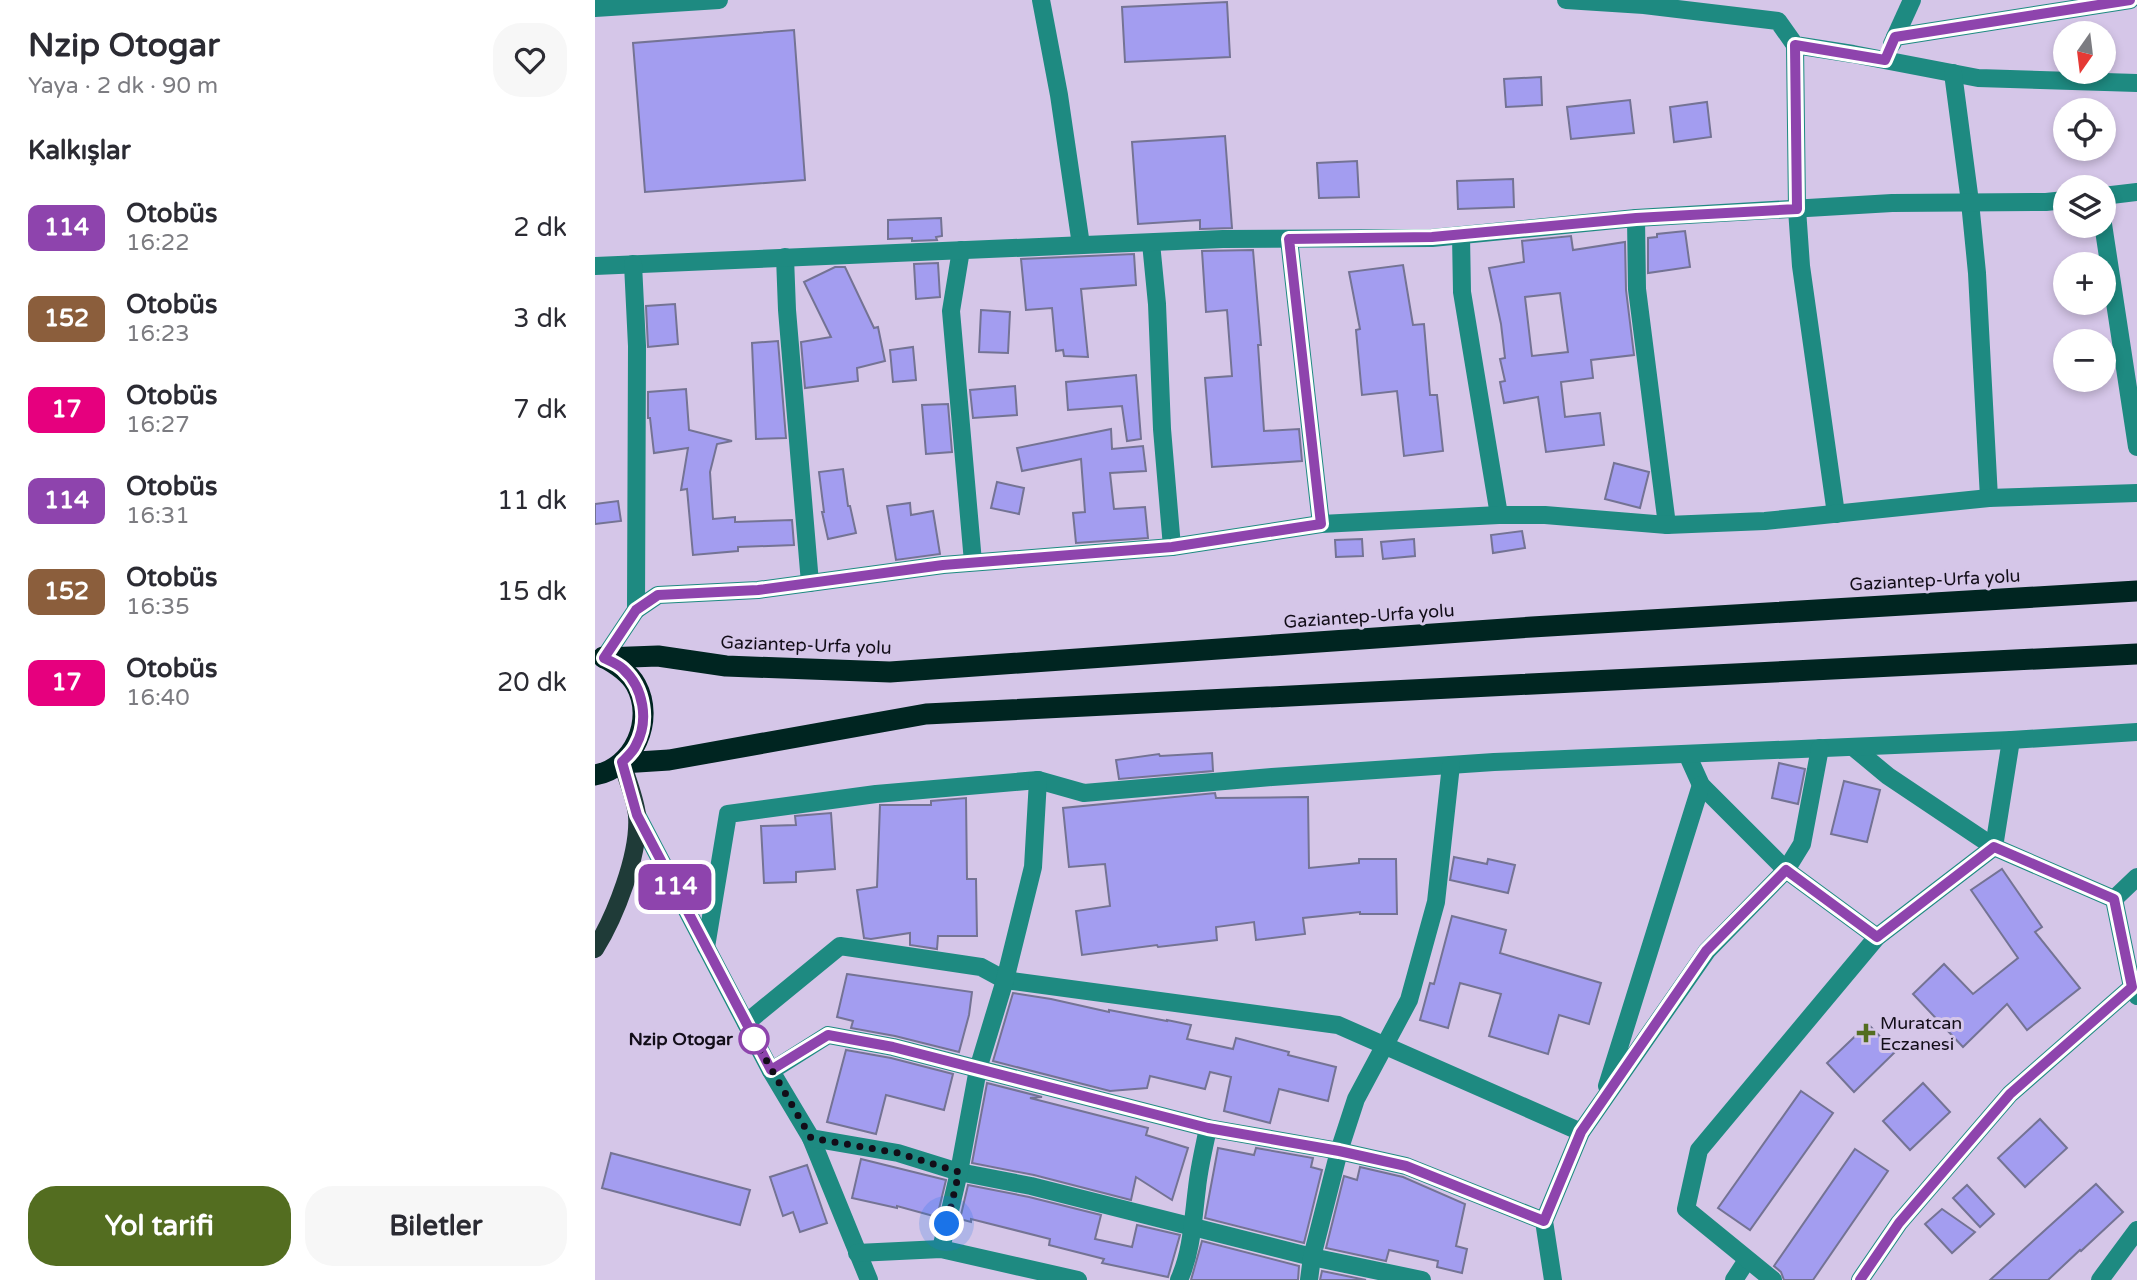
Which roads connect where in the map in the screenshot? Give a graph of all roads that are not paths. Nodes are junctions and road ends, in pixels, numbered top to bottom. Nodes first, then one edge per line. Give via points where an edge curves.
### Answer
1 (719, 0) edge
2 (1041, 0) edge
3 (1566, 0) edge
4 (1912, 0) edge
5 (2130, 0) edge
6 (1703, 6) edge
7 (595, 8) edge
8 (1895, 37) junction
9 (1795, 45) junction
10 (1885, 60) junction
11 (1953, 74) junction
12 (2137, 83) edge
13 (2137, 192) edge
14 (2116, 194) edge
15 (2053, 200) edge
16 (1970, 202) junction
17 (1797, 209) junction
18 (1636, 218) junction
19 (1461, 234) junction
20 (2105, 238) edge
21 (1289, 239) junction
22 (1151, 243) junction
23 (1081, 245) junction
24 (961, 250) junction
25 (785, 257) junction
26 (632, 264) junction
27 (595, 266) edge
28 (2137, 447) edge
29 (2137, 493) edge
30 (1989, 498) junction
31 (1836, 514) junction
32 (1499, 515) junction
33 (1321, 524) junction
34 (1667, 525) junction
35 (1172, 547) junction
36 (973, 562) junction
37 (810, 583) junction
38 (2137, 591) edge
39 (636, 610) junction
40 (2137, 654) edge
41 (600, 657) edge
42 (2137, 732) edge
43 (2011, 740) junction
44 (1853, 747) junction
45 (1820, 748) junction
46 (1687, 754) junction
47 (622, 762) junction
48 (1451, 765) junction
49 (595, 775) edge
50 (1038, 780) junction
51 (1701, 785) junction
52 (637, 815) junction
53 (1994, 847) junction
54 (1786, 870) junction
55 (2137, 877) edge
56 (2114, 899) junction
57 (1877, 937) junction
58 (706, 947) junction
59 (595, 949) edge
60 (1005, 980) junction
61 (2135, 991) edge
62 (746, 1023) junction
63 (1385, 1044) junction
64 (978, 1069) junction
65 (771, 1070) junction
66 (1602, 1102) junction
67 (1208, 1128) junction
68 (1581, 1132) junction
69 (811, 1138) junction
70 (1339, 1151) junction
71 (959, 1172) junction
72 (1544, 1221) junction
73 (1193, 1228) junction
74 (2137, 1230) edge
75 (941, 1249) junction
76 (857, 1253) junction
77 (1312, 1257) junction
78 (1748, 1259) junction
79 (869, 1280) edge
80 (1078, 1280) edge
81 (1179, 1280) edge
82 (1309, 1280) edge
83 (1422, 1280) edge
84 (1553, 1280) edge
85 (1734, 1280) edge
86 (1773, 1280) edge
87 (1860, 1280) edge
88 (2100, 1280) edge

1 - 7 street
2 - 23 street
3 - 6 street
4 - 8 street
5 - 8 street
6 - 9 street via 1778,21
8 - 10 street
9 - 10 street
9 - 17 street
10 - 11 street
11 - 12 street
11 - 16 street
13 - 14 street
15 - 16 street
16 - 17 street
16 - 30 street
17 - 18 street
17 - 31 street
18 - 19 street
18 - 34 street via 1637,289
19 - 21 street
19 - 32 street via 1462,292
20 - 28 street
21 - 22 street
21 - 33 street
22 - 23 street
22 - 35 street
23 - 24 street
24 - 25 street
24 - 36 street via 951,311
25 - 26 street
25 - 37 street
26 - 27 street
26 - 39 street via 637,346
29 - 30 street
30 - 31 street
31 - 34 street
32 - 33 street
32 - 34 street
33 - 35 street
35 - 36 street
36 - 37 street
37 - 39 street via 658,595
38 - 41 highway, Gaziantep-Urfa yolu via 890,672 726,666 658,656
39 - 41 street
40 - 47 highway via 926,714 669,760
41 - 47 highway via 623,668 643,705 636,747
42 - 43 street
43 - 44 street
43 - 53 street
44 - 45 street
44 - 53 street
45 - 46 street
45 - 54 street via 1802,844
46 - 48 street
46 - 51 street
47 - 49 highway
47 - 52 main road
48 - 50 street via 1084,793
48 - 63 street via 1436,902 1409,1000
50 - 58 street via 876,794 728,814
50 - 60 street via 1033,867
51 - 54 street
51 - 66 street
52 - 58 street
52 - 59 main road via 634,855 609,928
53 - 56 street
53 - 57 street
54 - 57 street
54 - 66 street via 1706,951
55 - 56 street
56 - 61 street
57 - 78 street via 1699,1150 1686,1209
58 - 62 street
60 - 62 street via 981,967 840,946
60 - 63 street via 1338,1024
60 - 64 street
61 - 87 street via 2010,1094 1899,1223
62 - 65 street
63 - 68 street
63 - 70 street via 1356,1099
64 - 65 street via 828,1035
64 - 67 street
64 - 71 street
65 - 69 street
66 - 68 street
67 - 70 street
67 - 73 street
68 - 72 street
69 - 71 street via 898,1153
69 - 76 street
70 - 72 street via 1406,1166
70 - 77 street
71 - 73 street
71 - 75 street
72 - 84 street
73 - 77 street
73 - 81 street
74 - 88 street
75 - 76 street
75 - 80 street
76 - 79 street
77 - 82 street
77 - 83 street
78 - 85 street
78 - 86 street

